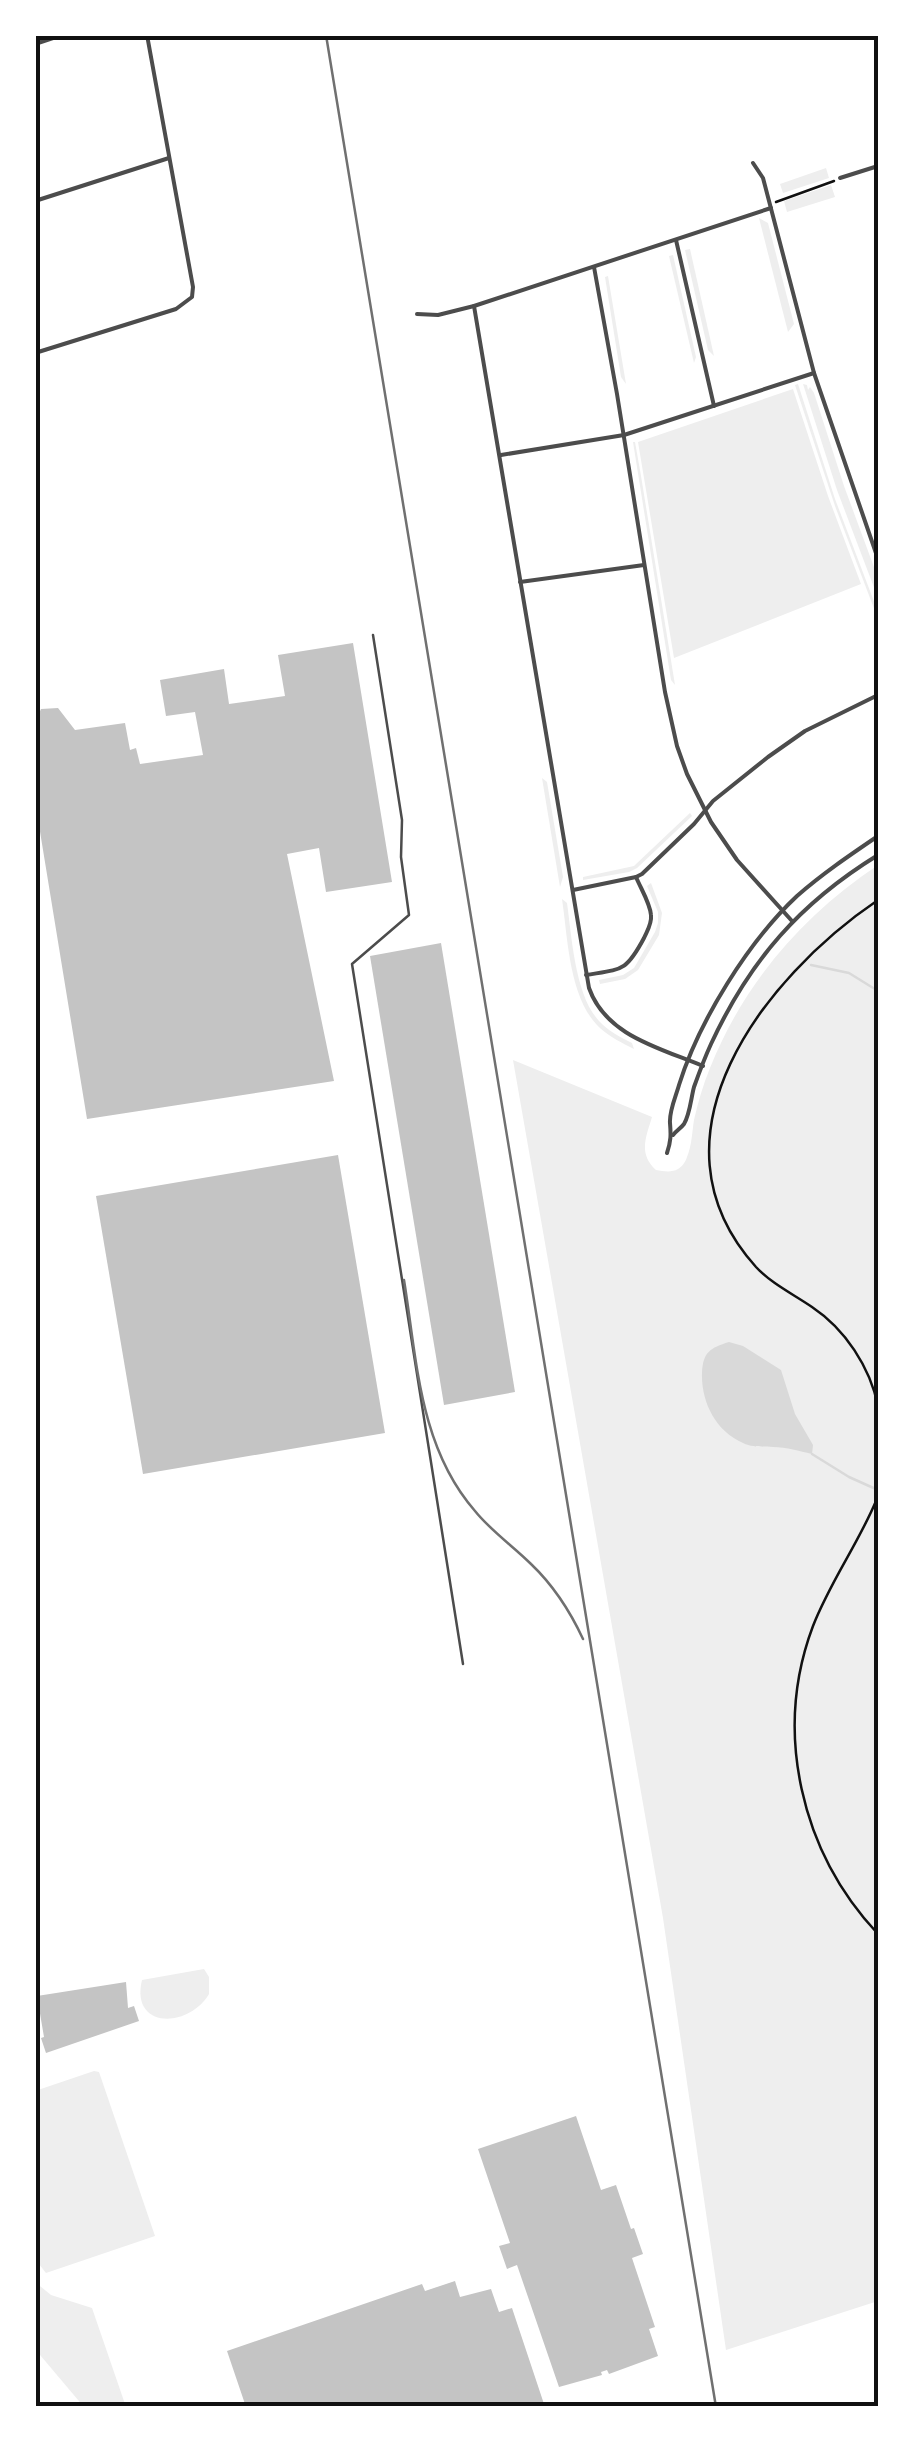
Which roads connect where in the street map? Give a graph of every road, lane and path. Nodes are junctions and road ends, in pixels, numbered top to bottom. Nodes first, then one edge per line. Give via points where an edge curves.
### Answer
1 (62, 35) edge
2 (147, 35) edge
3 (35, 44) edge
4 (169, 158) junction
5 (753, 163) dead end
6 (878, 166) edge
7 (840, 178) joint
8 (35, 200) edge
9 (770, 206) junction
10 (676, 240) junction
11 (594, 267) junction
12 (474, 306) junction
13 (417, 314) dead end
14 (35, 353) edge
15 (814, 373) junction
16 (714, 406) junction
17 (624, 435) junction
18 (500, 456) junction
19 (878, 559) edge
20 (644, 565) junction
21 (520, 582) junction
22 (372, 635) dead end
23 (878, 695) edge
24 (704, 810) junction
25 (878, 836) edge
26 (878, 855) edge
27 (636, 877) junction
28 (572, 890) junction
29 (878, 900) edge
30 (782, 912) junction
31 (792, 921) junction
32 (586, 975) junction
33 (688, 1060) junction
34 (703, 1066) junction
35 (672, 1135) junction
36 (668, 1153) dead end
37 (878, 1406) edge
38 (876, 1501) edge
39 (464, 1664) dead end
40 (878, 1934) edge

1 - 3 street
2 - 4 street
4 - 8 street
4 - 14 street via 192,297 176,310
5 - 9 street
6 - 7 street
7 - 9 path
9 - 10 street
9 - 15 street
10 - 11 street
10 - 16 street
11 - 12 street
11 - 17 street
12 - 13 street
12 - 18 street
15 - 16 street
15 - 19 street
16 - 17 street
17 - 18 street
17 - 20 street
18 - 21 street
20 - 21 street
20 - 24 street via 672,727
21 - 28 street
22 - 39 lane via 402,820 409,916 352,964
23 - 24 street via 805,731
24 - 27 street
24 - 30 street
25 - 30 street
26 - 31 street
27 - 28 street
27 - 32 street via 651,914 646,934 625,966
28 - 32 street
29 - 37 path via 820,945 769,1001 728,1067 709,1143 717,1199 732,1234 763,1273 842,1334
30 - 31 street
30 - 33 street via 720,996
31 - 34 street via 759,960
32 - 33 street via 599,1010 618,1028
33 - 34 street
33 - 35 street via 670,1120
34 - 35 street via 684,1123
35 - 36 street
38 - 40 path via 814,1623 794,1721 796,1766 825,1860

